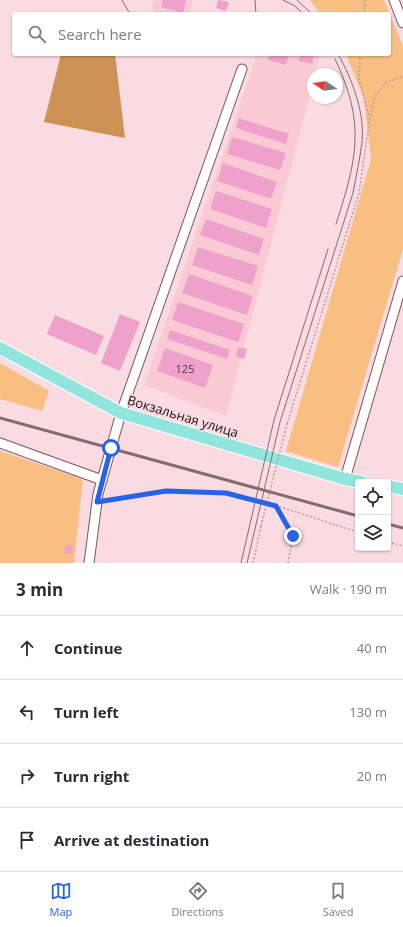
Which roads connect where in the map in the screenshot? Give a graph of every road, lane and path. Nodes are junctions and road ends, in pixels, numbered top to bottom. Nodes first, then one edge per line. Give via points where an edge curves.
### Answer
1 (365, 0) edge
2 (394, 0) edge
3 (364, 12) edge
4 (403, 24) edge
5 (360, 56) edge
6 (242, 69) dead end
7 (403, 76) edge
8 (370, 118) junction
9 (403, 281) edge
10 (0, 348) edge
11 (121, 413) junction
12 (0, 443) edge
13 (345, 479) junction
14 (102, 480) junction
15 (355, 481) edge
16 (391, 487) edge
17 (403, 489) edge
18 (97, 502) junction
19 (276, 506) junction
20 (355, 531) edge
21 (391, 543) edge
22 (403, 546) edge
23 (89, 563) edge
24 (253, 563) edge
25 (288, 563) edge

1 - 3 path
2 - 4 street
5 - 8 path via 359,80
6 - 11 street
7 - 8 path via 386,83 375,97
8 - 24 path, bridge via 359,193 287,424
9 - 13 street
10 - 11 main road, Вокзальная улица
11 - 13 main road, Вокзальная улица
11 - 14 street
12 - 14 street
13 - 15 main road, Вокзальная улица
14 - 18 street
16 - 17 main road
18 - 19 path via 166,491 226,493
18 - 23 street
19 - 20 path
19 - 25 path via 293,536
21 - 22 path

